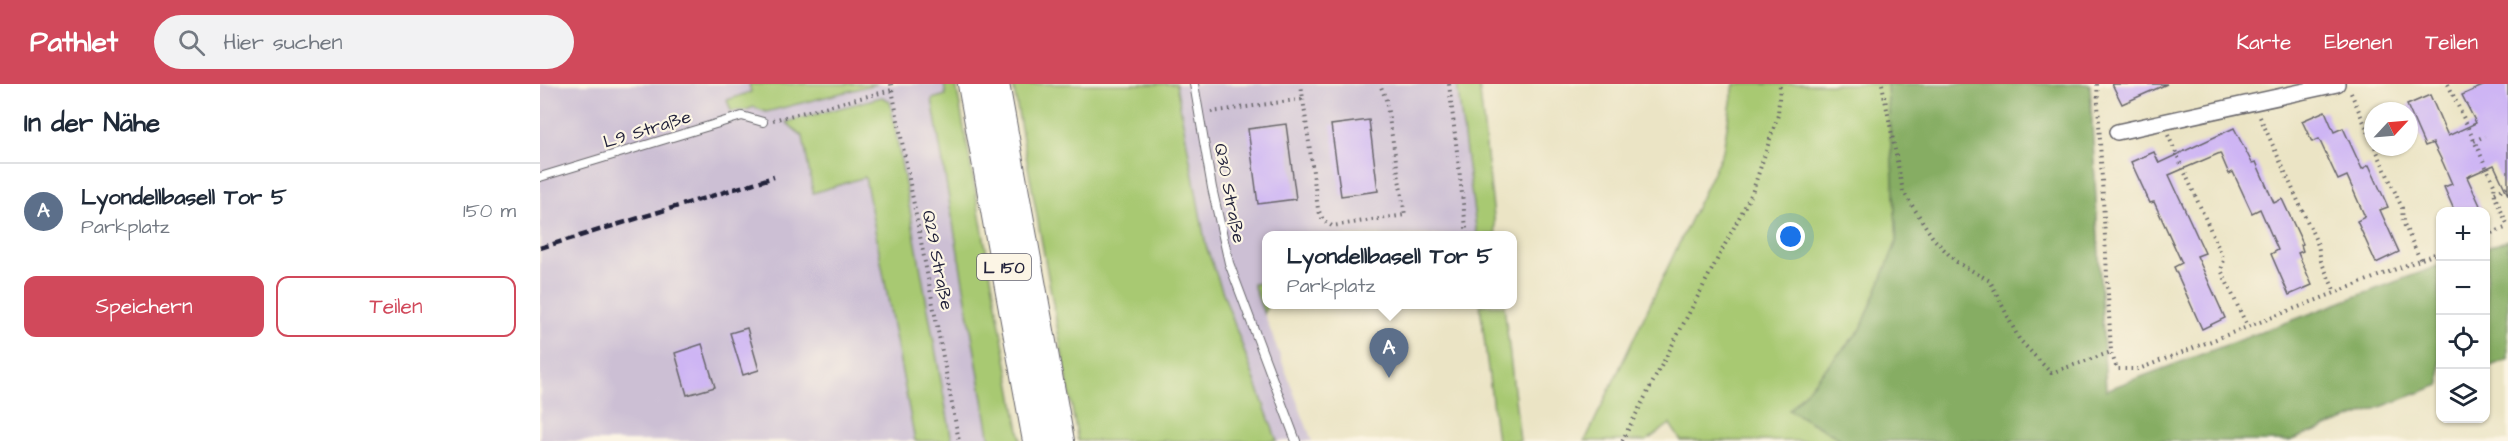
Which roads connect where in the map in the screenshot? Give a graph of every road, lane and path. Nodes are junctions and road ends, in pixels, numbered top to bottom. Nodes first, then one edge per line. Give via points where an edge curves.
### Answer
1 (891, 84) edge
2 (971, 84) edge
3 (996, 84) edge
4 (1194, 84) edge
5 (1301, 84) edge
6 (1380, 84) edge
7 (1449, 84) edge
8 (1780, 84) edge
9 (1882, 84) edge
10 (2097, 84) edge
11 (2337, 84) edge
12 (2347, 84) edge
13 (2448, 84) edge
14 (892, 90) junction
15 (1303, 99) junction
16 (2253, 103) junction
17 (1200, 114) junction
18 (763, 122) joint
19 (2162, 122) junction
20 (2364, 122) edge
21 (2117, 132) dead end
22 (2485, 136) dead end
23 (2474, 141) junction
24 (2379, 156) edge
25 (540, 177) edge
26 (2507, 187) edge
27 (2494, 193) junction
28 (2508, 226) edge
29 (1466, 231) edge
30 (2490, 233) edge
31 (2436, 253) edge
32 (2420, 259) junction
33 (2335, 292) junction
34 (2247, 326) junction
35 (2111, 352) junction
36 (959, 441) edge
37 (1036, 441) edge
38 (1061, 441) edge
39 (1296, 441) edge
40 (1622, 441) edge

1 - 14 path, Q29 Straße
2 - 37 highway, L 150
3 - 38 highway, L 150
4 - 17 lane, Q30 Straße
5 - 15 path
6 - 15 path via 1405,215 1332,226 1323,220 1318,209
7 - 29 path
8 - 40 path via 1778,115 1752,193
9 - 35 path via 1903,191 1933,238 1955,261 1990,281 2019,339 2051,373
10 - 35 path
11 - 16 street
12 - 20 path
13 - 23 path
14 - 18 path
14 - 36 path, Q29 Straße
15 - 17 path
16 - 19 street
16 - 33 path via 2318,245
17 - 39 lane, Q30 Straße via 1230,263
18 - 25 lane, L9 Straße via 742,116
19 - 21 street
19 - 34 path via 2224,260 2221,270
22 - 23 path
23 - 27 path via 2494,184
24 - 32 path
26 - 27 path
27 - 28 path
28 - 30 path
31 - 32 path
32 - 33 path
33 - 34 path
34 - 35 path via 2139,369 2117,369

